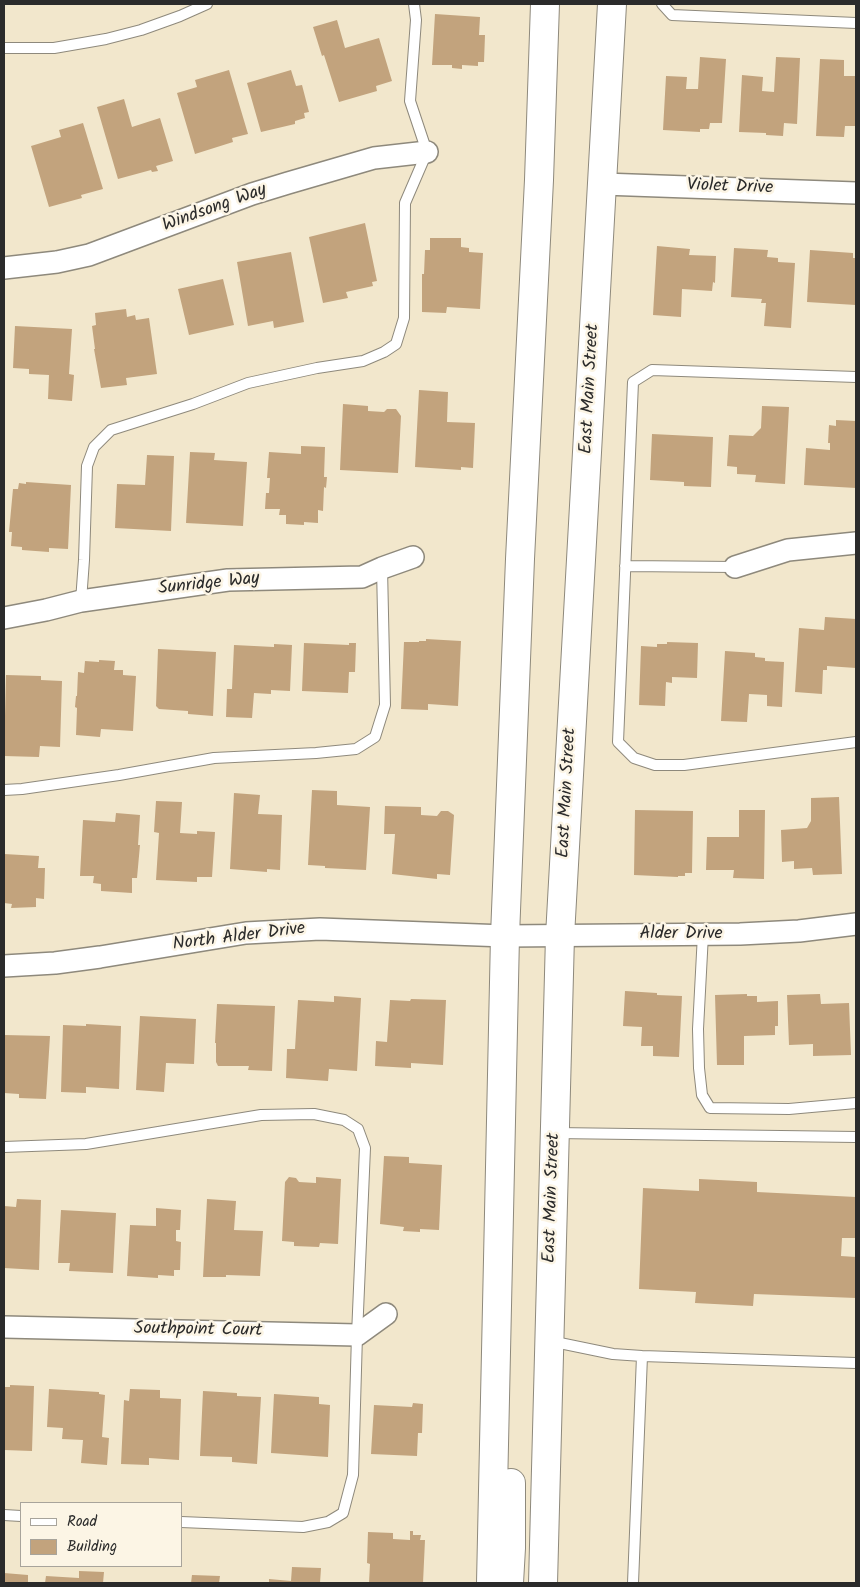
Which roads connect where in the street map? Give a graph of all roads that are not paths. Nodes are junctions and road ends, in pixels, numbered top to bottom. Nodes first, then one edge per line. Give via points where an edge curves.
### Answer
1 (207, 4) edge
2 (414, 4) edge
3 (545, 4) edge
4 (612, 4) edge
5 (662, 4) edge
6 (856, 24) edge
7 (4, 48) edge
8 (427, 152) junction
9 (603, 184) junction
10 (856, 193) edge
11 (4, 268) edge
12 (856, 376) edge
13 (856, 543) edge
14 (413, 558) dead end
15 (625, 566) junction
16 (736, 567) joint
17 (382, 568) junction
18 (81, 602) junction
19 (4, 618) edge
20 (856, 742) edge
21 (4, 790) edge
22 (856, 924) edge
23 (703, 934) junction
24 (505, 936) junction
25 (560, 936) junction
26 (4, 966) edge
27 (856, 1103) edge
28 (555, 1133) junction
29 (856, 1137) edge
30 (4, 1147) edge
31 (386, 1314) dead end
32 (4, 1327) edge
33 (356, 1335) junction
34 (550, 1341) junction
35 (496, 1342) junction
36 (642, 1356) junction
37 (856, 1363) edge
38 (4, 1515) edge
39 (20, 1516) edge
40 (182, 1522) edge
41 (491, 1583) edge
42 (510, 1583) edge
43 (543, 1583) edge
44 (633, 1583) edge

1 - 7 lane via 141,30 106,39 54,48
2 - 8 lane via 416,20 410,101
3 - 24 main road
4 - 9 main road, East Main Street
5 - 6 lane via 672,15
8 - 11 street, Windsong Way via 374,158 279,186 89,255
8 - 18 lane via 405,203 404,318 396,344 363,361 248,383 111,430 94,447 87,466
9 - 10 street, Violet Drive
9 - 25 main road, East Main Street
12 - 15 lane via 652,370 633,382
13 - 16 street via 788,550
14 - 17 street, Sunridge Way
15 - 16 lane
15 - 20 lane via 618,742 634,758 655,765 684,765
17 - 18 street, Sunridge Way via 362,577 228,580
17 - 21 lane via 385,705 375,737 356,749 214,758
18 - 19 street, Sunridge Way
22 - 23 street, Alder Drive via 799,931
23 - 25 street, Alder Drive
23 - 27 lane via 699,1068 702,1095 710,1108 789,1109
24 - 25 street, Alder Drive
24 - 26 street, North Alder Drive via 320,929 246,934 56,963
24 - 35 main road
25 - 28 main road, East Main Street
28 - 29 lane
28 - 34 main road, East Main Street
30 - 33 lane via 86,1144 260,1114 314,1114 344,1120 358,1129 365,1148
31 - 33 street
32 - 33 street, Southpoint Court
33 - 40 lane via 353,1475 343,1513 328,1522 303,1527
34 - 36 lane via 614,1354
34 - 43 main road, East Main Street
35 - 41 main road
35 - 42 main road via 505,1398 511,1472
36 - 37 lane
36 - 44 lane
38 - 39 lane

